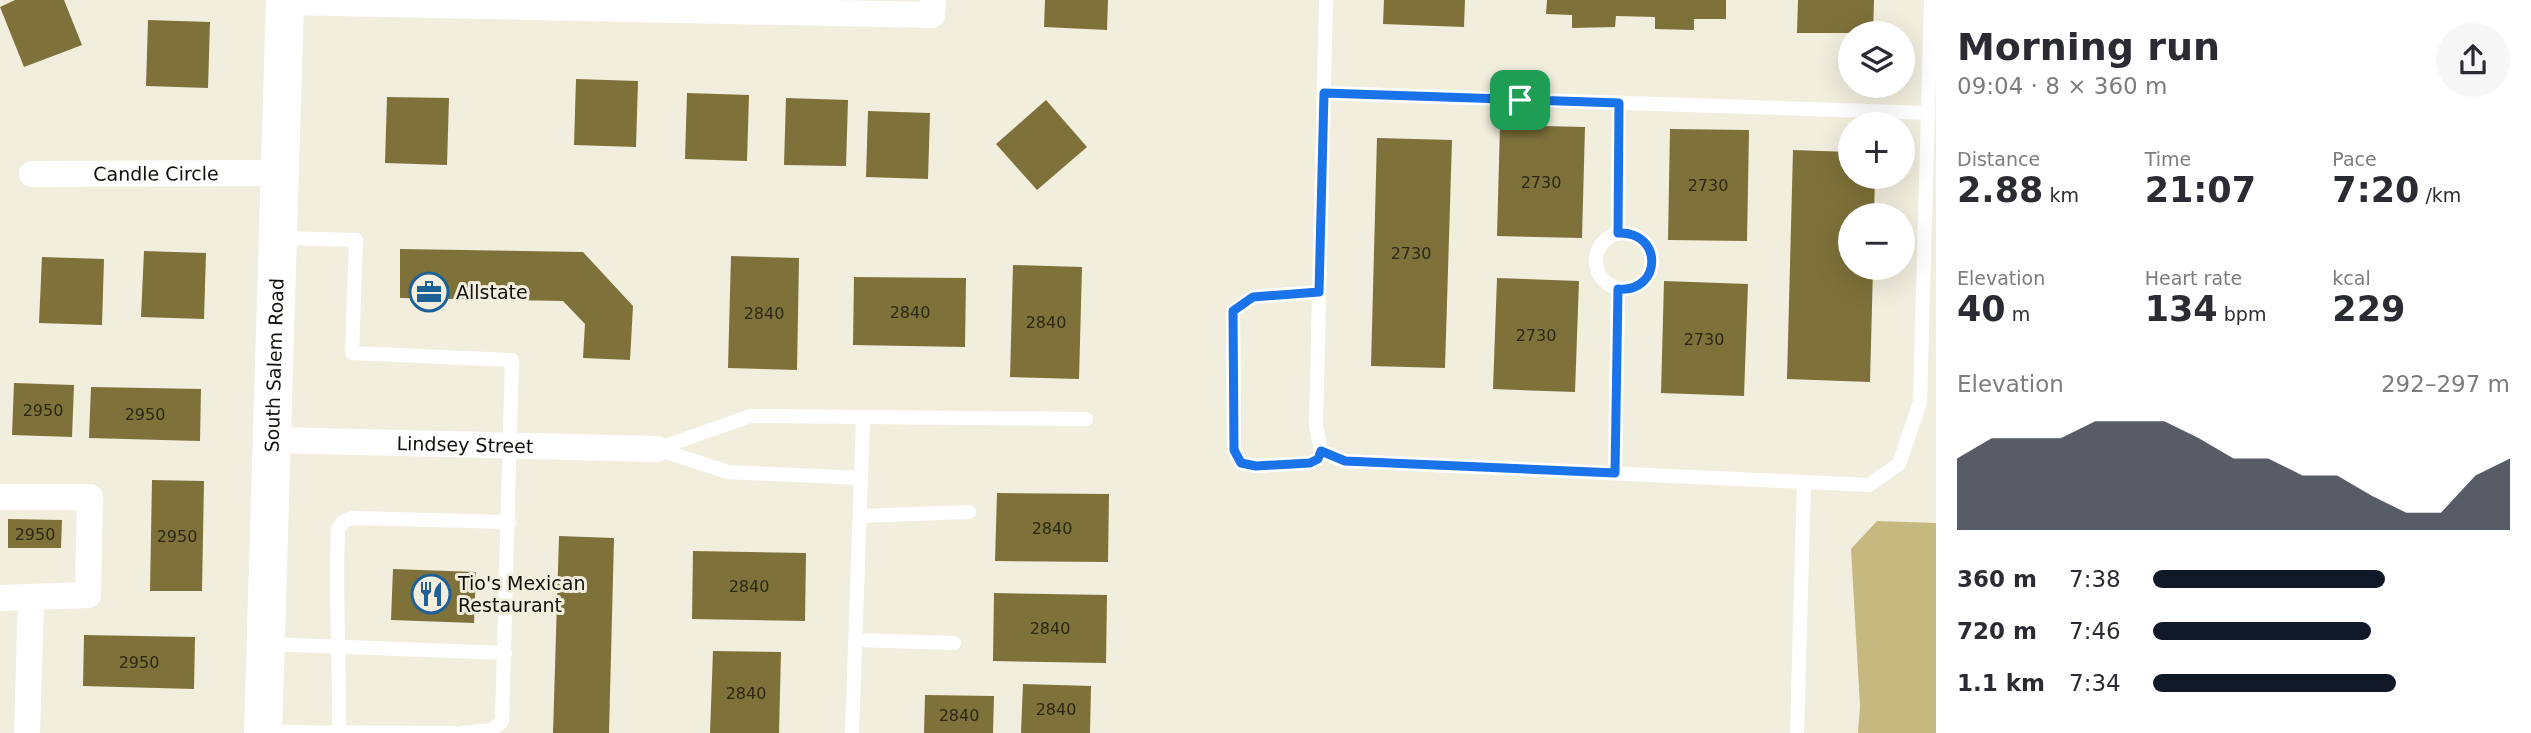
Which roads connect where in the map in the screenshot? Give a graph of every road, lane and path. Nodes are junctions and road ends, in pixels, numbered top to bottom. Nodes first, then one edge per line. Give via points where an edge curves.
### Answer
1 (1326, 0) edge
2 (1931, 0) edge
3 (285, 1) edge
4 (545, 4) edge
5 (932, 7) edge
6 (1324, 93) junction
7 (1619, 103) junction
8 (1928, 113) junction
9 (281, 173) junction
10 (32, 174) dead end
11 (1618, 233) junction
12 (279, 238) junction
13 (1618, 289) junction
14 (1319, 292) junction
15 (863, 418) junction
16 (1086, 419) dead end
17 (272, 440) junction
18 (511, 446) junction
19 (657, 449) junction
20 (1321, 451) junction
21 (1615, 473) junction
22 (860, 478) junction
23 (1804, 482) junction
24 (0, 497) edge
25 (969, 512) dead end
26 (860, 516) junction
27 (509, 522) junction
28 (0, 598) edge
29 (31, 599) junction
30 (856, 640) junction
31 (954, 643) dead end
32 (265, 644) junction
33 (340, 646) junction
34 (505, 653) junction
35 (339, 732) edge
36 (27, 733) edge
37 (263, 733) edge
38 (453, 733) edge
39 (460, 733) edge
40 (852, 733) edge
41 (1797, 733) edge

1 - 6 lane
2 - 8 lane
3 - 4 street
3 - 9 main road, South Salem Road
4 - 5 street
6 - 7 lane
6 - 14 lane
7 - 8 lane
7 - 11 lane
8 - 23 lane via 1920,402 1899,464 1868,485
9 - 10 street, Candle Circle
9 - 12 main road, South Salem Road
11 - 13 lane via 1602,243 1596,261 1602,279
11 - 13 lane via 1644,241 1652,266 1636,287
12 - 17 main road, South Salem Road
12 - 18 lane via 356,240 352,353 512,360
13 - 21 lane
14 - 20 lane via 1316,426
14 - 20 lane via 1253,297 1233,311 1234,450 1241,463 1256,466 1310,463
15 - 16 lane
15 - 19 lane via 750,416
15 - 22 lane
17 - 18 street, Lindsey Street
17 - 32 main road, South Salem Road
18 - 19 street, Lindsey Street
18 - 27 lane
19 - 22 lane via 728,471
20 - 21 lane via 1345,461
21 - 23 lane
22 - 26 lane
23 - 41 lane
24 - 29 street via 90,497 88,595
25 - 26 lane
26 - 30 lane
27 - 33 lane via 344,521 338,529 336,573
27 - 34 lane
28 - 29 street
29 - 36 street
30 - 31 lane
30 - 40 lane
32 - 33 lane
32 - 37 main road, South Salem Road
33 - 34 lane
33 - 35 lane
34 - 39 lane via 502,721 492,730
35 - 37 lane
35 - 38 lane

